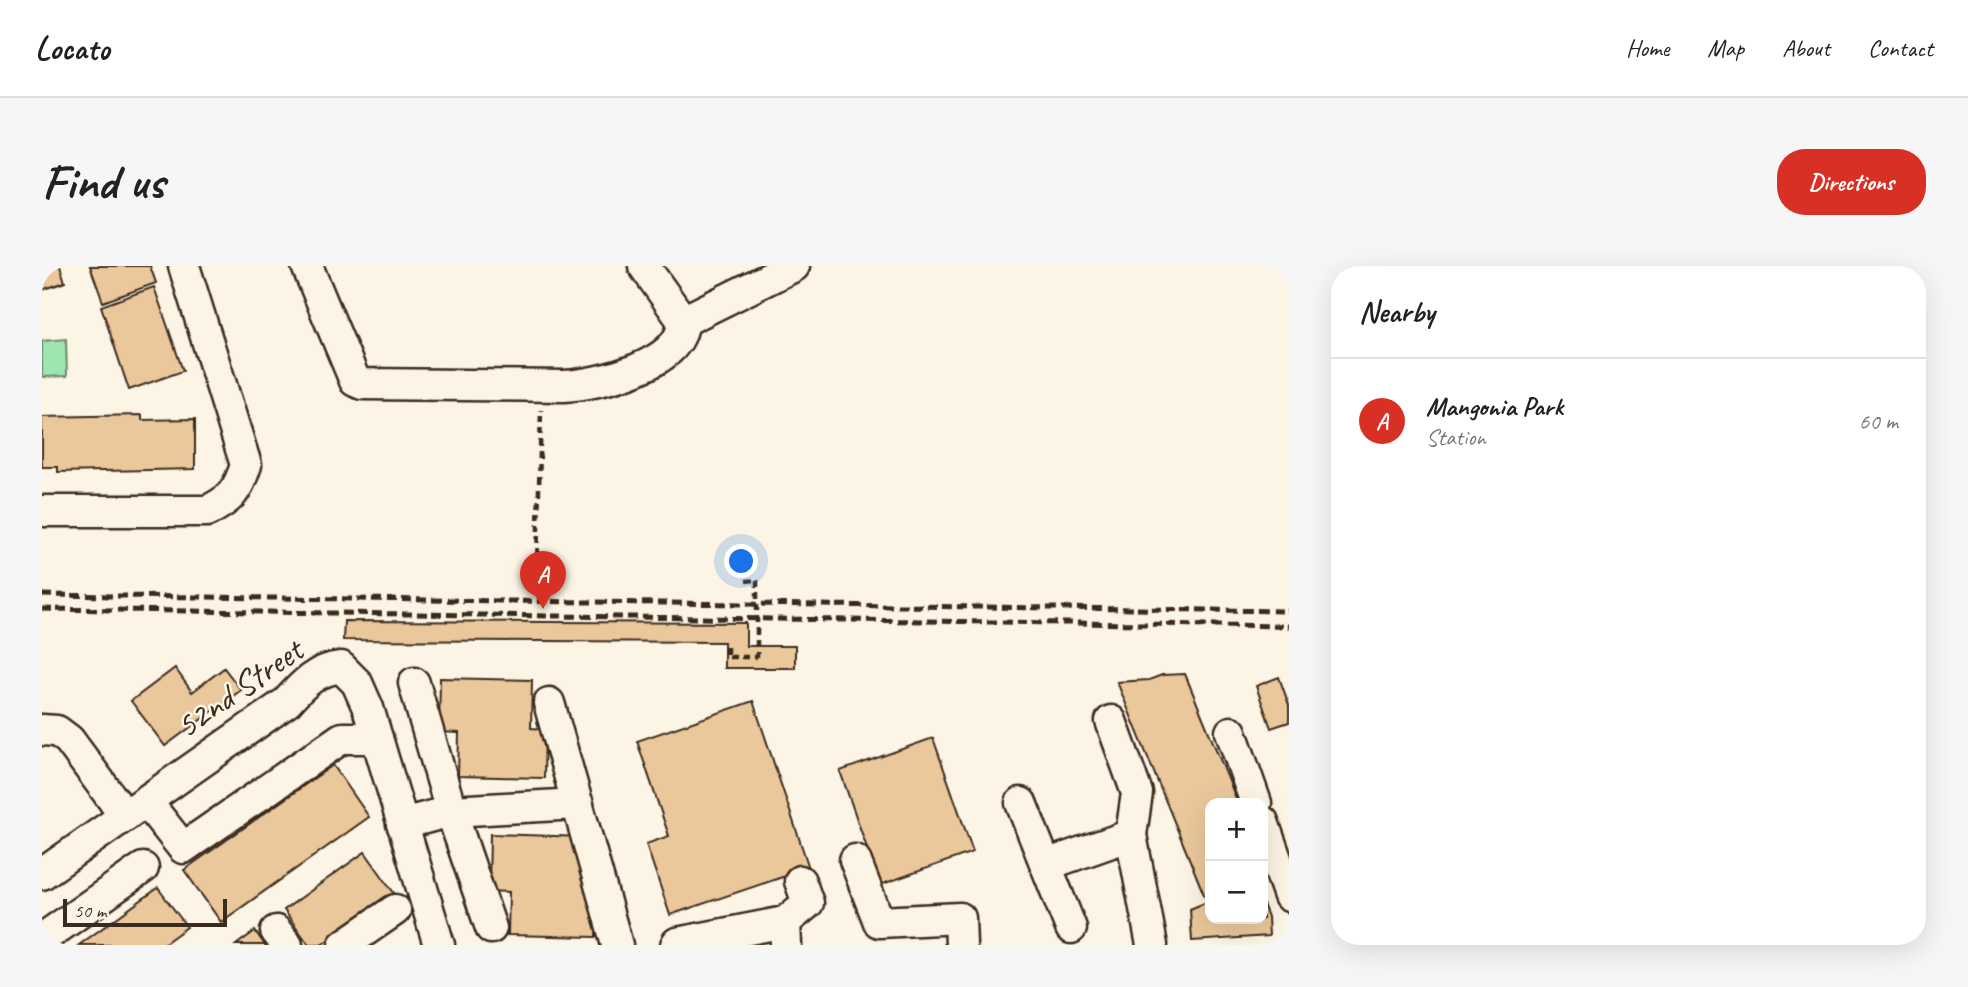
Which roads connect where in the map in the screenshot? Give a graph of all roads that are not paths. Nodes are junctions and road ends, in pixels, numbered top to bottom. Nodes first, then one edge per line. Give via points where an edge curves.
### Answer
1 (184, 266) edge
2 (307, 266) edge
3 (644, 266) edge
4 (794, 266) edge
5 (682, 321) junction
6 (42, 511) edge
7 (414, 683) dead end
8 (549, 702) dead end
9 (1111, 721) dead end
10 (42, 730) edge
11 (1231, 732) dead end
12 (377, 738) junction
13 (1254, 798) edge
14 (1021, 803) dead end
15 (578, 804) junction
16 (136, 808) junction
17 (451, 811) junction
18 (402, 824) junction
19 (1131, 835) junction
20 (1268, 836) edge
21 (855, 860) dead end
22 (1046, 865) junction
23 (143, 868) dead end
24 (43, 871) edge
25 (800, 881) dead end
26 (1289, 896) edge
27 (395, 910) dead end
28 (491, 928) dead end
29 (1071, 928) dead end
30 (45, 931) edge
31 (785, 934) edge
32 (344, 945) edge
33 (439, 945) edge
34 (617, 945) edge
35 (676, 945) edge
36 (961, 945) edge
37 (1152, 945) edge

1 - 6 street via 246,465 240,484 225,502 207,511
2 - 5 street via 355,381 362,384 579,385 621,376 652,362 673,347
3 - 5 street
4 - 5 street
7 - 17 street
8 - 15 street
9 - 19 street via 1137,793
10 - 16 street via 69,740
11 - 13 street
12 - 16 street via 342,738 183,848
12 - 16 street, 52nd Street via 357,683 341,667 325,668 287,702
12 - 18 street, 52nd Street
14 - 22 street
15 - 17 street
15 - 34 street
16 - 24 street, 52nd Street
17 - 18 street
17 - 28 street
18 - 33 street, 52nd Street
19 - 22 street
19 - 37 street
20 - 26 street
21 - 36 street via 879,922 960,918
22 - 29 street
23 - 30 street
25 - 31 street via 808,903
27 - 32 street
31 - 35 street

